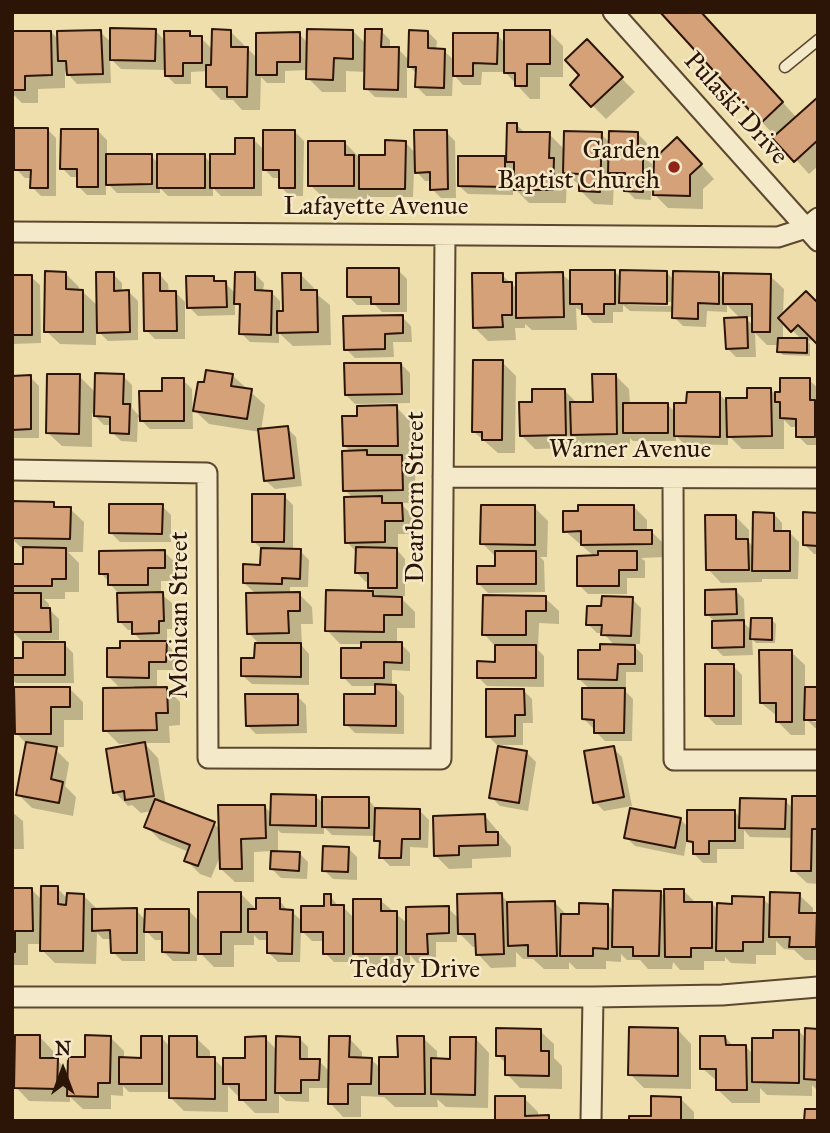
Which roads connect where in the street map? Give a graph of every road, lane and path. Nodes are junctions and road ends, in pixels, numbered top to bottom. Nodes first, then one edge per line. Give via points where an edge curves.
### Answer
1 (613, 12) edge
2 (818, 40) edge
3 (785, 67) dead end
4 (814, 229) edge
5 (12, 232) edge
6 (445, 235) junction
7 (12, 470) edge
8 (443, 477) junction
9 (673, 478) junction
10 (818, 478) edge
11 (441, 759) joint
12 (818, 760) edge
13 (818, 987) edge
14 (12, 997) edge
15 (593, 997) junction
16 (591, 1121) edge

1 - 4 street, Pulaski Drive
2 - 3 lane
4 - 6 street, Lafayette Avenue via 778,237
5 - 6 street, Lafayette Avenue
6 - 8 street, Dearborn Street
7 - 11 street, Mohican Street via 207,473 208,758
8 - 9 street, Warner Avenue
8 - 11 street, Dearborn Street
9 - 10 street, Warner Avenue
9 - 12 street via 674,760
13 - 15 street, Teddy Drive via 722,995
14 - 15 street, Teddy Drive
15 - 16 street

